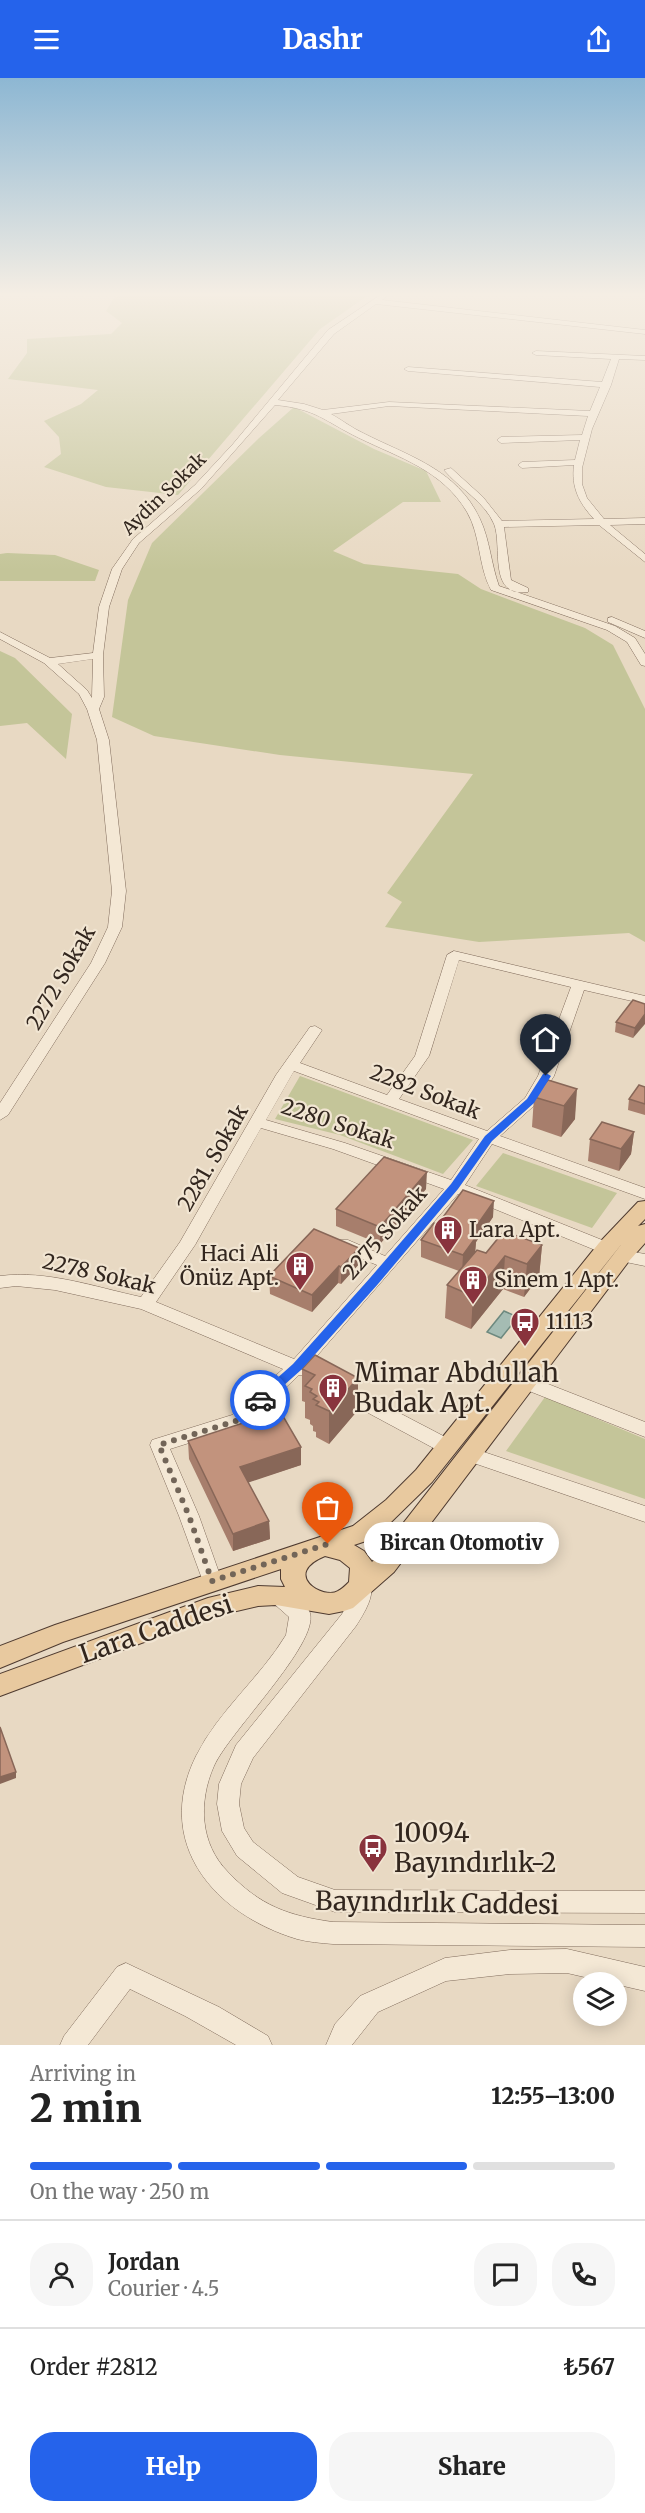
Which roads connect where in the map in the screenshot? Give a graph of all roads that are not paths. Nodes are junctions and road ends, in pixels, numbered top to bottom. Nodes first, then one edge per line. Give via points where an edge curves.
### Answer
1 (607, 385) edge
2 (287, 386) edge
3 (274, 401) junction
4 (327, 412) junction
5 (593, 414) junction
6 (586, 437) junction
7 (501, 440) dead end
8 (578, 462) junction
9 (522, 465) dead end
10 (645, 521) edge
11 (604, 523) junction
12 (499, 524) junction
13 (645, 559) edge
14 (0, 635) edge
15 (645, 635) edge
16 (98, 655) junction
17 (48, 661) junction
18 (645, 663) edge
19 (93, 709) junction
20 (578, 986) junction
21 (645, 1000) edge
22 (315, 1030) dead end
23 (291, 1065) junction
24 (391, 1100) junction
25 (0, 1115) edge
26 (257, 1122) junction
27 (488, 1138) junction
28 (454, 1187) junction
29 (645, 1194) edge
30 (645, 1207) edge
31 (645, 1231) edge
32 (328, 1239) edge
33 (614, 1252) junction
34 (645, 1260) edge
35 (389, 1264) junction
36 (0, 1282) edge
37 (145, 1304) junction
38 (297, 1367) junction
39 (525, 1382) junction
40 (645, 1430) edge
41 (446, 1446) junction
42 (469, 1454) junction
43 (645, 1514) edge
44 (312, 1549) junction
45 (212, 1581) junction
46 (360, 1593) junction
47 (296, 1598) junction
48 (0, 1657) edge
49 (0, 1685) edge
50 (645, 1902) edge
51 (645, 1936) edge
52 (645, 1979) edge
53 (73, 2045) edge
54 (259, 2045) edge
55 (339, 2045) edge

1 - 5 street
2 - 3 street, Aydin Sokak
3 - 4 street
3 - 16 street, Aydin Sokak via 198,487 136,541 114,578
4 - 5 street via 389,404
4 - 12 street via 441,464 480,499
4 - 18 street via 362,436 422,462 452,486 478,526 495,588 624,635
5 - 6 street
6 - 7 street
6 - 8 street
8 - 9 street
8 - 11 street via 579,492
10 - 11 street
11 - 12 street
11 - 13 street
12 - 15 street via 506,581 511,586 627,625
14 - 17 street
16 - 17 street
16 - 19 street, Aydin Sokak via 98,697
17 - 19 street via 83,692
19 - 25 street, 2272 Sokak via 103,740 119,891 115,927 98,963
20 - 21 street
20 - 24 street via 454,956 422,1056
20 - 27 street, 2275 Sokak via 546,1076 531,1101
22 - 23 street, 2281. Sokak
23 - 24 street, 2282 Sokak
23 - 26 street, 2281. Sokak
24 - 27 street, 2282 Sokak
26 - 28 street, 2280 Sokak
26 - 37 street, 2281. Sokak via 187,1245
27 - 28 street, 2275 Sokak
27 - 29 street, 2282 Sokak
28 - 33 street, 2280 Sokak
28 - 35 street, 2275 Sokak
30 - 33 main road
31 - 33 main road
32 - 35 street
33 - 34 street, 2280 Sokak
33 - 39 main road
33 - 41 main road
35 - 38 street, 2275 Sokak
36 - 37 street, 2278 Sokak via 55,1284
37 - 38 street, 2278 Sokak
38 - 41 street, 2278 Sokak
38 - 45 street, 2275 Sokak via 239,1420 159,1445
39 - 40 street
39 - 42 main road
41 - 44 main road via 418,1482 380,1520 362,1533
42 - 43 street
42 - 46 main road
44 - 45 main road
44 - 46 main road via 323,1546 346,1550 362,1565
44 - 47 main road via 295,1563 292,1572
45 - 48 main road
46 - 47 main road via 330,1603
46 - 50 street, Bayındırlık Caddesi via 331,1645 244,1752 230,1784 228,1804 233,1831 245,1848 290,1885 335,1901
47 - 49 main road, Lara Caddesi via 258,1596 199,1611
47 - 51 street, Bayındırlık Caddesi via 297,1633 216,1742 194,1787 196,1841 208,1866 226,1889 246,1904 293,1927 333,1933
52 - 55 street via 567,1961 510,1962 445,1970 369,2004 344,2033
53 - 54 street via 126,1975 182,1999

